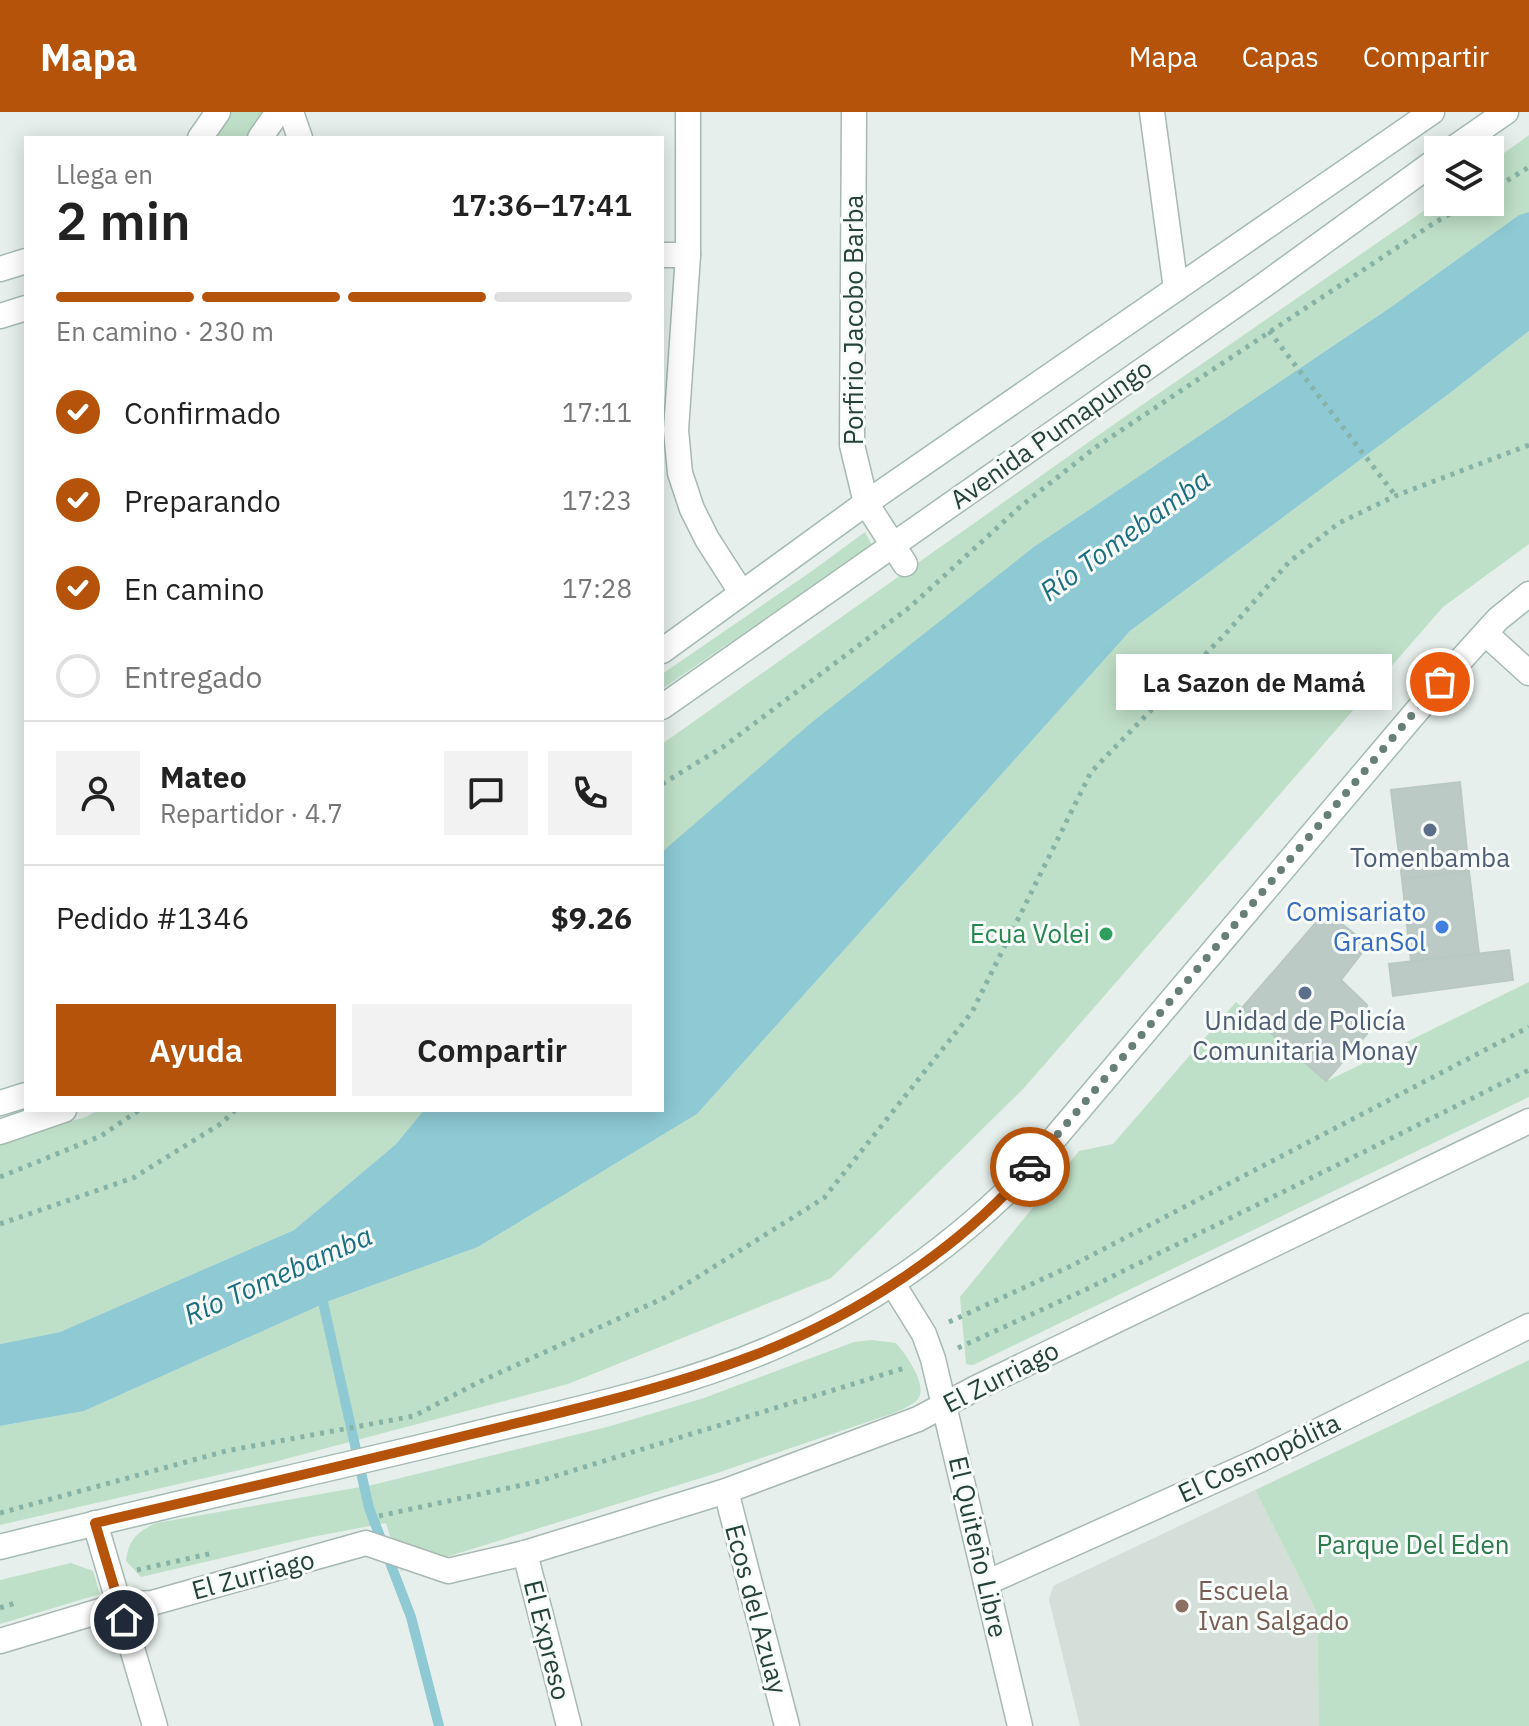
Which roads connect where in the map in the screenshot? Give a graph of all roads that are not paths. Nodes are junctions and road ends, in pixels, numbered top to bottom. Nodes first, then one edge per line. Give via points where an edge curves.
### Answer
1 (218, 112) edge
2 (278, 112) edge
3 (291, 112) edge
4 (688, 112) edge
5 (854, 112) edge
6 (1152, 112) edge
7 (1432, 112) edge
8 (1506, 112) edge
9 (201, 136) edge
10 (261, 136) edge
11 (299, 136) edge
12 (1471, 136) edge
13 (1424, 169) edge
14 (664, 255) edge
15 (688, 255) junction
16 (24, 262) edge
17 (0, 269) edge
18 (1176, 289) junction
19 (24, 309) edge
20 (0, 316) edge
21 (669, 430) edge
22 (866, 503) junction
23 (898, 555) junction
24 (741, 592) junction
25 (1529, 594) edge
26 (1486, 634) junction
27 (664, 650) edge
28 (1529, 673) edge
29 (664, 706) edge
30 (24, 1096) edge
31 (0, 1103) edge
32 (58, 1112) edge
33 (1529, 1121) edge
34 (0, 1132) edge
35 (893, 1284) junction
36 (1529, 1326) edge
37 (945, 1405) junction
38 (726, 1491) junction
39 (95, 1523) junction
40 (0, 1547) edge
41 (525, 1553) junction
42 (986, 1583) junction
43 (120, 1605) junction
44 (0, 1641) edge
45 (155, 1726) edge
46 (569, 1726) edge
47 (787, 1726) edge
48 (1020, 1726) edge

1 - 9 street
2 - 10 street
3 - 11 street
4 - 15 street
5 - 22 street, Porfirio Jacobo Barba via 852,445
6 - 18 street
7 - 18 street, Avenida Pumapungo
8 - 12 street
13 - 23 street, Avenida Pumapungo
14 - 15 street
15 - 21 street
16 - 17 street
18 - 22 street, Avenida Pumapungo
19 - 20 street
21 - 24 street via 692,509
22 - 23 street, Porfirio Jacobo Barba
22 - 24 street, Avenida Pumapungo
23 - 29 street, Avenida Pumapungo
24 - 27 street, Avenida Pumapungo
25 - 26 street
26 - 28 street
26 - 35 street via 1020,1179 949,1244
30 - 31 street
32 - 34 street
33 - 37 street, El Zurriago
35 - 37 street, El Quiteño Libre via 924,1334
35 - 39 street via 824,1324 752,1356 619,1397
36 - 42 street, El Cosmopólita via 1260,1460
37 - 38 street, El Zurriago
37 - 42 street, El Quiteño Libre
38 - 41 street, El Zurriago
38 - 47 street, Ecos del Azuay
39 - 40 street
39 - 43 street
41 - 43 street, El Zurriago via 448,1571 366,1543 152,1603
41 - 46 street, El Expreso
42 - 48 street, El Quiteño Libre
43 - 44 street, El Zurriago
43 - 45 street

